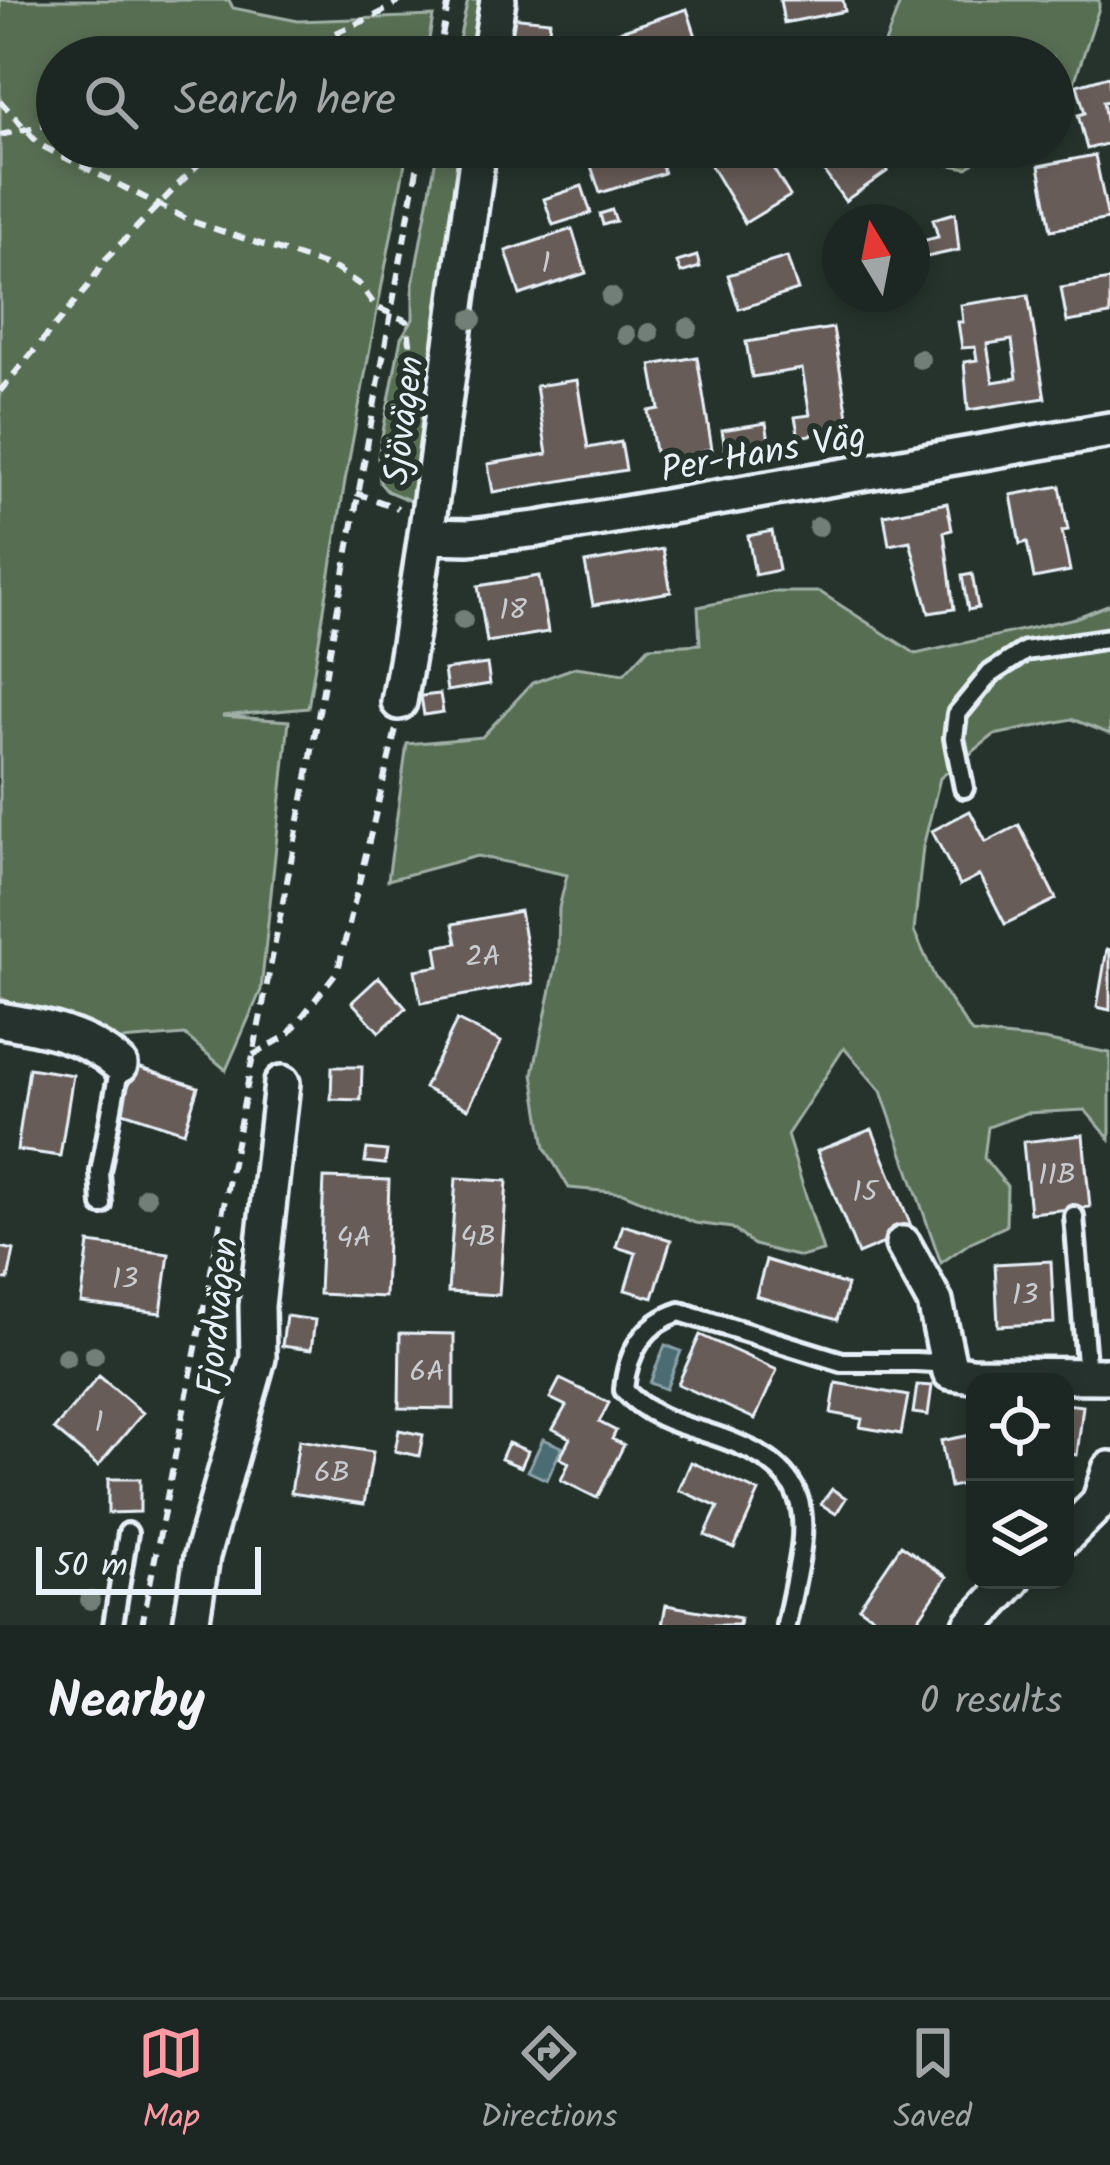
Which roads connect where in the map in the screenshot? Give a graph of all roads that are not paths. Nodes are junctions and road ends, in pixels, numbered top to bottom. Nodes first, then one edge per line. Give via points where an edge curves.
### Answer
1 (498, 0) edge
2 (492, 36) edge
3 (476, 168) edge
4 (1110, 430) edge
5 (429, 526) junction
6 (1110, 638) edge
7 (399, 702) road end
8 (964, 788) dead end
9 (0, 1021) edge
10 (120, 1065) joint
11 (282, 1083) dead end
12 (102, 1205) dead end
13 (1074, 1216) dead end
14 (903, 1244) dead end
15 (950, 1372) junction
16 (1099, 1376) edge
17 (1110, 1469) edge
18 (1074, 1528) edge
19 (128, 1533) dead end
20 (1005, 1589) edge
21 (113, 1625) edge
22 (191, 1625) edge
23 (786, 1625) edge
24 (971, 1625) edge

1 - 2 street
3 - 5 street, Sjövägen
4 - 5 street, Per-Hans Väg via 538,529 470,537
5 - 7 street, Sjövägen
6 - 8 lane via 1025,651 990,674 957,715
9 - 10 street via 64,1033
10 - 12 lane via 100,1172
11 - 22 street, Fjordvägen via 258,1358 202,1556
13 - 16 lane
14 - 15 street via 935,1302
15 - 16 street
15 - 23 lane via 915,1362 842,1362 680,1312 643,1334 626,1368 624,1390 636,1404 756,1453 803,1503
17 - 18 street via 1100,1503
19 - 21 lane
20 - 24 street

